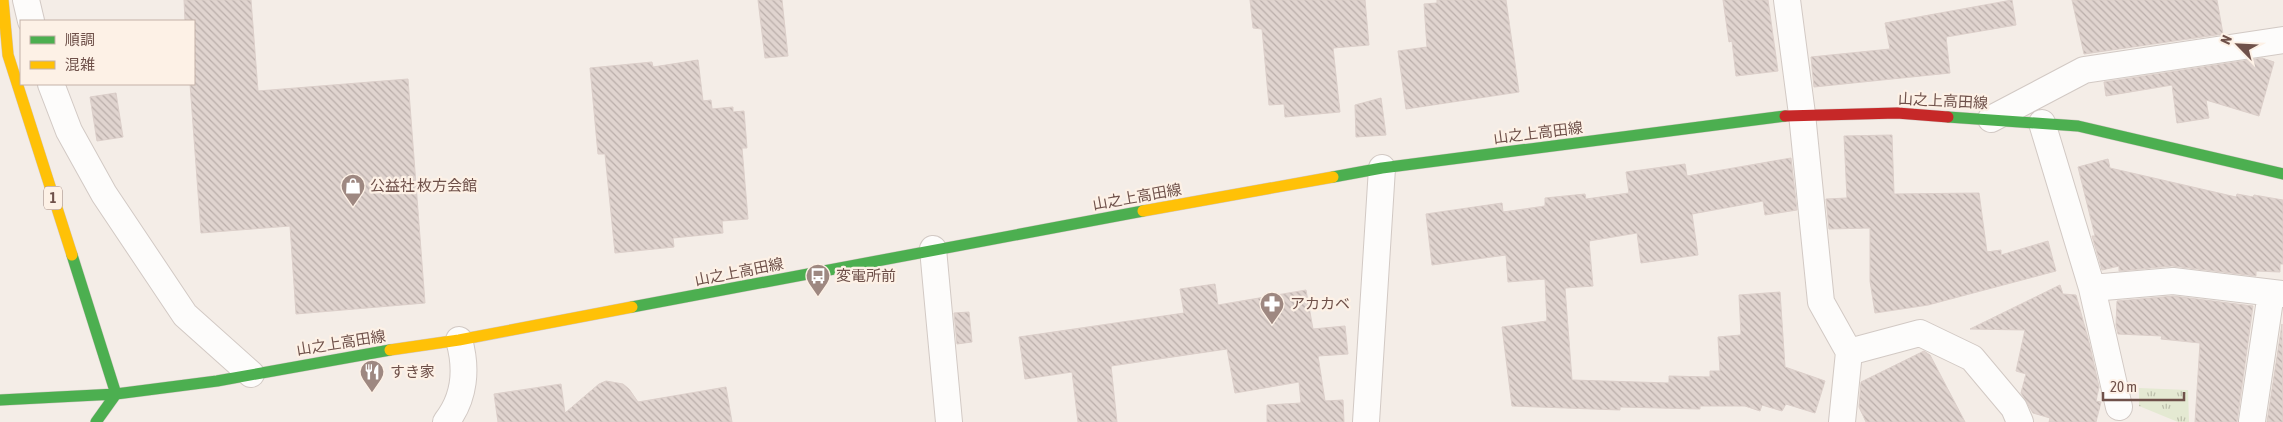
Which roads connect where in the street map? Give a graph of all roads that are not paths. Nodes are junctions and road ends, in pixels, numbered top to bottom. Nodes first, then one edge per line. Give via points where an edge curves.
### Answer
1 (3, 0) edge
2 (26, 0) edge
3 (1787, 0) edge
4 (31, 20) edge
5 (2283, 40) edge
6 (51, 85) edge
7 (1802, 114) junction
8 (1991, 118) junction
9 (2042, 123) junction
10 (1382, 168) junction
11 (2283, 174) edge
12 (933, 249) junction
13 (2092, 288) junction
14 (2277, 293) edge
15 (459, 340) junction
16 (1850, 352) junction
17 (251, 374) junction
18 (116, 394) junction
19 (0, 400) edge
20 (2119, 407) dead end
21 (2252, 421) dead end
22 (96, 422) edge
23 (446, 422) edge
24 (949, 422) edge
25 (1366, 422) edge
26 (1842, 422) edge
27 (2020, 422) edge

1 - 18 main road, 1 via 8,55
2 - 4 street
3 - 7 street
5 - 8 street via 2084,70
6 - 17 street via 69,131 104,194 185,315
7 - 8 main road, 山之上高田線 via 1897,113
7 - 10 main road, 山之上高田線
7 - 16 street via 1821,302
8 - 9 main road, 山之上高田線
9 - 11 main road, 山之上高田線 via 2078,126
9 - 13 street
10 - 12 main road, 山之上高田線
10 - 25 street
12 - 15 main road, 山之上高田線
12 - 24 street
13 - 14 street via 2173,281
13 - 20 street
14 - 21 street
15 - 17 main road, 山之上高田線
15 - 23 street via 464,356 463,388
16 - 26 street
16 - 27 street via 1920,333 1972,358 2014,408
17 - 18 main road, 山之上高田線
18 - 19 main road, 山之上高田線
18 - 22 main road

